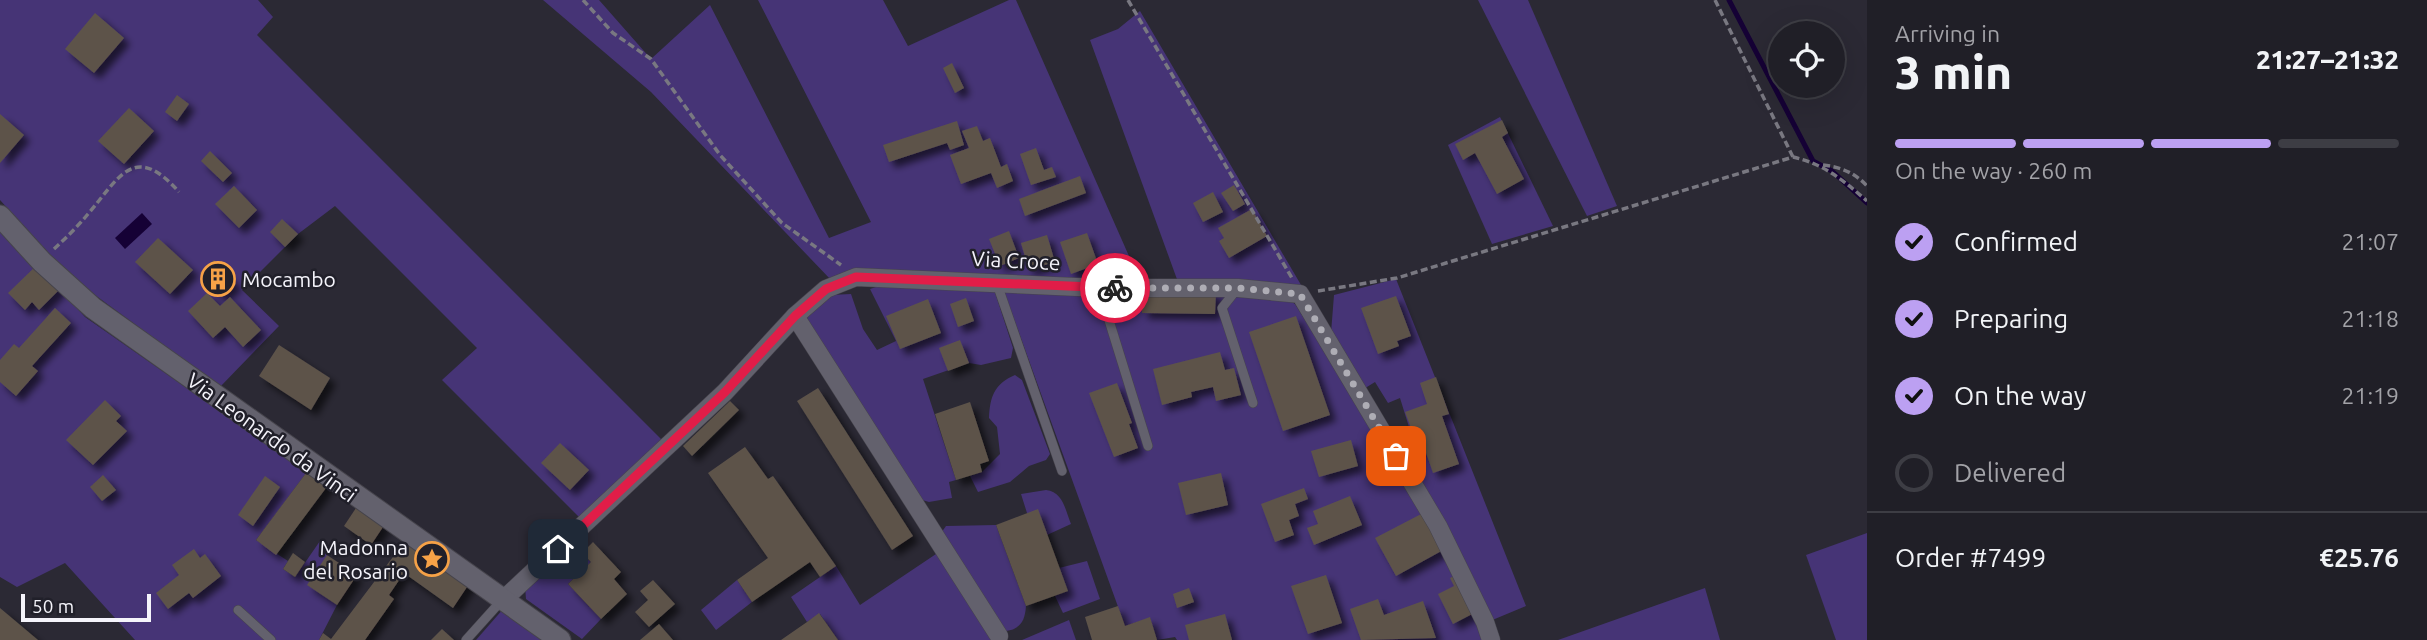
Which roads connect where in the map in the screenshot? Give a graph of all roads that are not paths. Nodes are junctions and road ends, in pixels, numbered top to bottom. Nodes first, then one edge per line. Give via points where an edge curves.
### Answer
1 (0, 216) edge
2 (997, 282) junction
3 (1099, 288) junction
4 (1238, 288) junction
5 (795, 316) junction
6 (1253, 403) dead end
7 (1148, 446) dead end
8 (1062, 471) dead end
9 (503, 600) junction
10 (238, 610) dead end
11 (999, 636) dead end
12 (271, 640) edge
13 (466, 640) edge
14 (560, 640) edge
15 (1491, 640) edge

1 - 9 street, Via Leonardo da Vinci via 93,308
2 - 3 street, Via Croce
2 - 5 street, Via Croce via 856,277 826,289
2 - 8 lane
3 - 4 street, Via Croce
3 - 7 lane
4 - 6 lane via 1222,308
4 - 15 street, Via Croce via 1300,294 1438,526
5 - 9 street, Via Croce via 725,392
5 - 11 street
9 - 13 lane
9 - 14 street, Via Leonardo da Vinci
10 - 12 lane

